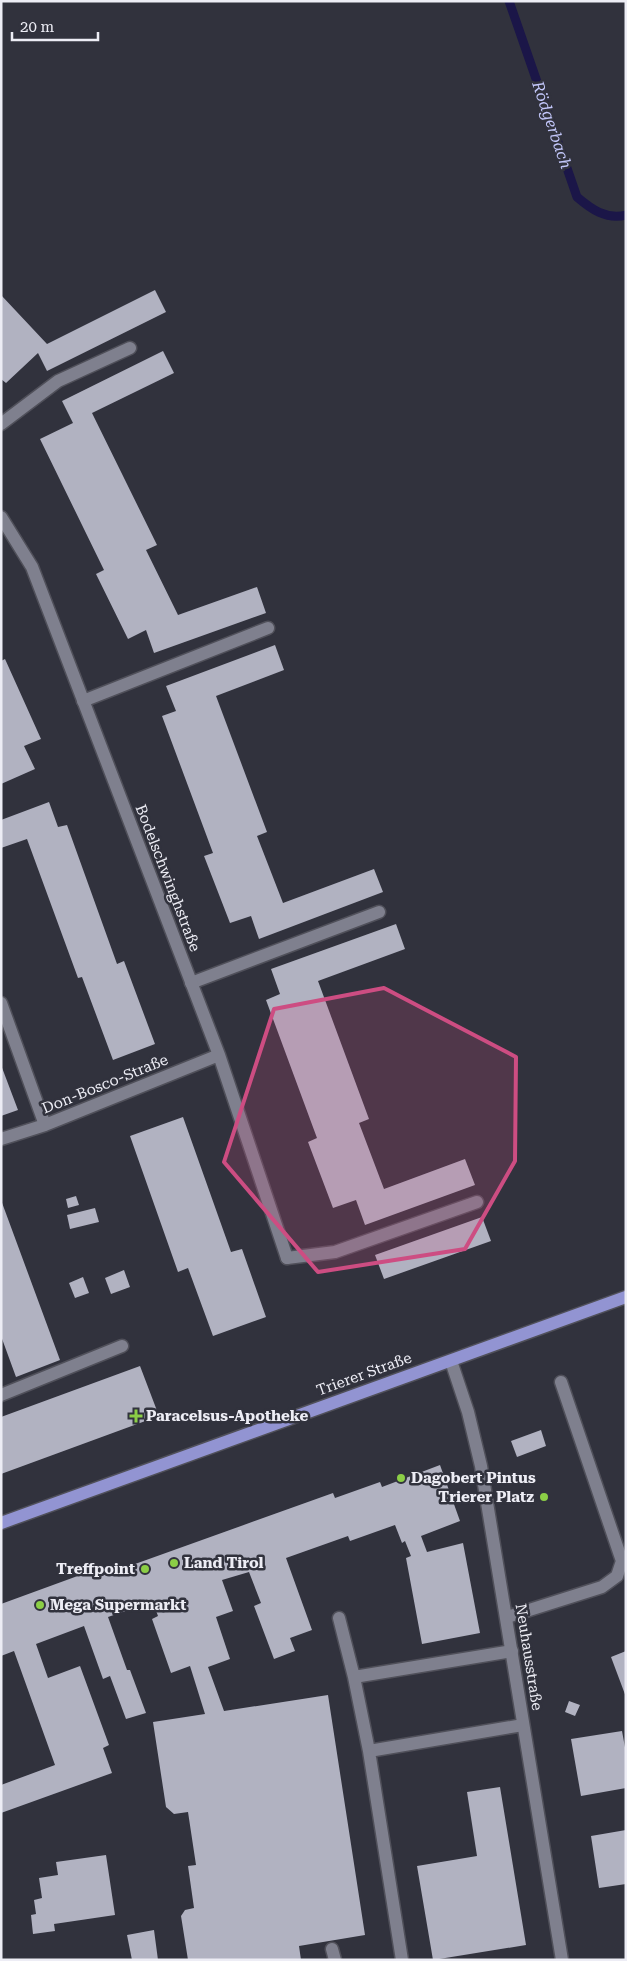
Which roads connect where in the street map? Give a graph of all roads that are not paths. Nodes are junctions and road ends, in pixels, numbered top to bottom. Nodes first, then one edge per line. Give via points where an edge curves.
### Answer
1 (130, 348) dead end
2 (1, 424) edge
3 (1, 517) edge
4 (268, 628) dead end
5 (83, 701) junction
6 (379, 912) dead end
7 (191, 983) junction
8 (1, 1003) edge
9 (219, 1056) junction
10 (44, 1125) junction
11 (1, 1139) edge
12 (477, 1202) dead end
13 (626, 1297) edge
14 (122, 1346) dead end
15 (451, 1361) junction
16 (561, 1382) dead end
17 (1, 1395) edge
18 (1, 1523) edge
19 (506, 1617) junction
20 (339, 1618) dead end
21 (512, 1652) junction
22 (354, 1677) junction
23 (523, 1725) junction
24 (369, 1751) junction
25 (402, 1960) edge
26 (562, 1960) edge

1 - 2 street via 58,381
3 - 5 street, Bodelschwinghstraße via 32,567
4 - 5 street
5 - 7 street, Bodelschwinghstraße
6 - 7 street
7 - 9 street, Bodelschwinghstraße
8 - 10 street
9 - 10 street, Don-Bosco-Straße
9 - 12 street, Bodelschwinghstraße via 287,1258 335,1252
10 - 11 street, Don-Bosco-Straße
13 - 15 main road, Trierer Straße
14 - 17 street
15 - 18 main road, Trierer Straße
15 - 19 street, Neuhausstraße via 482,1466
16 - 19 street via 622,1561 617,1576 602,1587
19 - 21 street, Neuhausstraße
20 - 22 street
21 - 22 street
21 - 23 street, Neuhausstraße
22 - 24 street
23 - 24 street
23 - 26 street, Neuhausstraße
24 - 25 street

